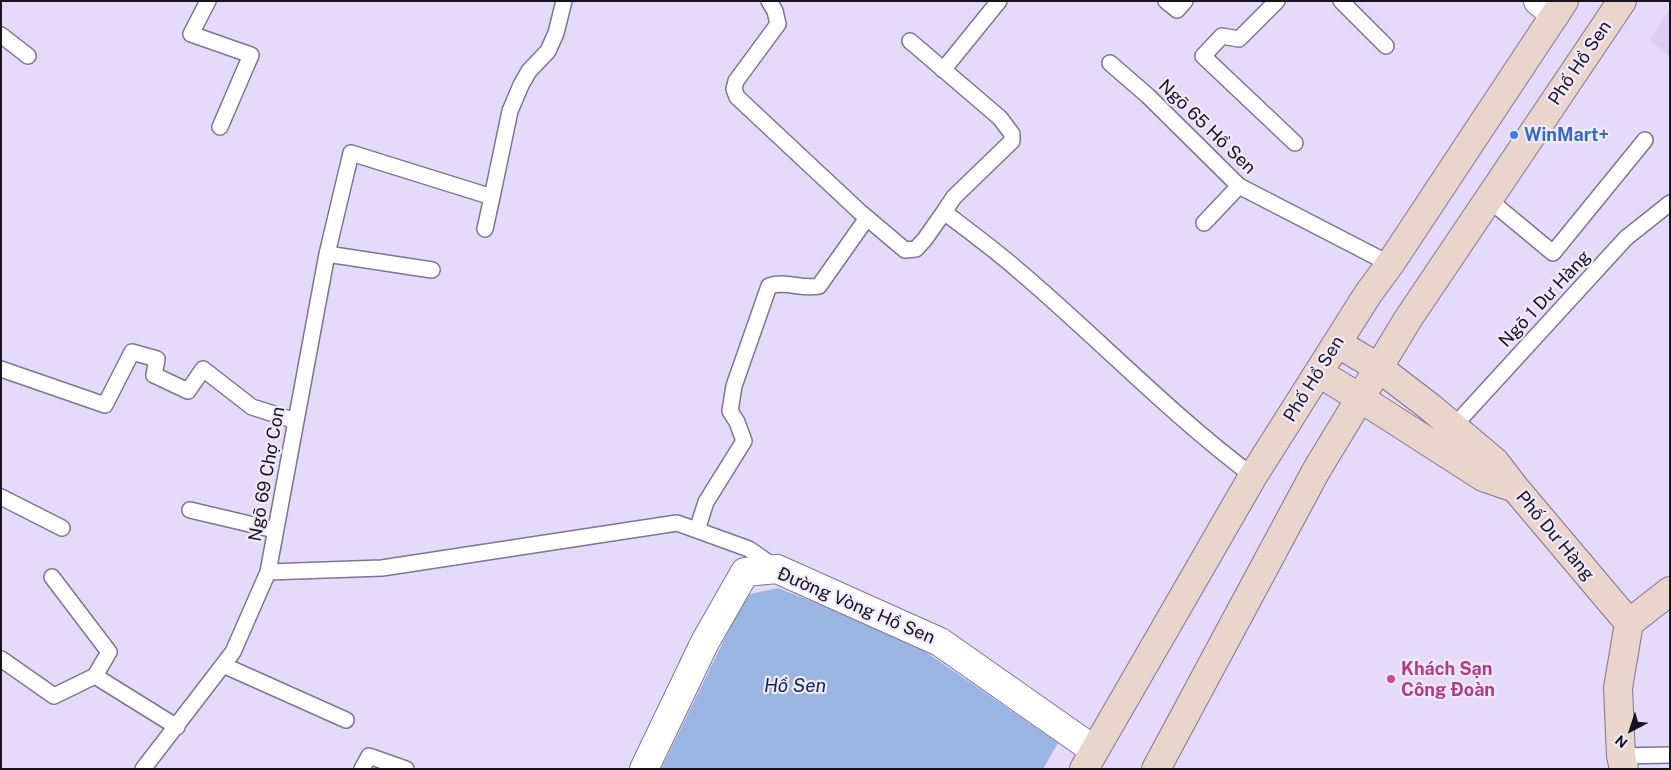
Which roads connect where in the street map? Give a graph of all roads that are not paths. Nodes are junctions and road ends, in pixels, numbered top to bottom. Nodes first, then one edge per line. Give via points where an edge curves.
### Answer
1 (208, 1) edge
2 (564, 1) edge
3 (769, 1) edge
4 (999, 1) edge
5 (1166, 1) edge
6 (1185, 1) edge
7 (1277, 1) edge
8 (1341, 1) edge
9 (1622, 1) edge
10 (1552, 6) edge
11 (1, 35) edge
12 (910, 41) dead end
13 (1386, 46) dead end
14 (28, 56) dead end
15 (1110, 63) dead end
16 (943, 70) junction
17 (220, 126) dead end
18 (1645, 140) dead end
19 (1296, 144) dead end
20 (1239, 186) junction
21 (492, 197) junction
22 (1488, 199) junction
23 (1670, 203) edge
24 (944, 212) junction
25 (867, 218) junction
26 (1204, 223) dead end
27 (485, 229) dead end
28 (326, 254) junction
29 (1390, 264) junction
30 (432, 270) dead end
31 (1337, 343) junction
32 (1379, 368) junction
33 (1, 369) edge
34 (1319, 373) junction
35 (1360, 398) junction
36 (296, 421) junction
37 (1453, 427) junction
38 (1253, 476) junction
39 (1514, 488) junction
40 (1, 497) edge
41 (190, 510) dead end
42 (62, 528) dead end
43 (275, 530) junction
44 (697, 530) junction
45 (777, 569) junction
46 (268, 572) junction
47 (52, 577) dead end
48 (1670, 591) edge
49 (1629, 623) junction
50 (1, 659) edge
51 (223, 665) junction
52 (95, 676) junction
53 (346, 720) dead end
54 (177, 727) junction
55 (1670, 754) edge
56 (1089, 760) edge
57 (1622, 763) edge
58 (144, 769) edge
59 (362, 769) edge
60 (406, 769) edge
61 (644, 769) edge
62 (1156, 769) edge

1 - 17 lane via 191,34 251,55
2 - 21 lane via 548,51 529,71 510,110
3 - 25 lane via 778,24 736,81 734,90 737,97
4 - 16 lane
5 - 6 lane via 1177,10
7 - 19 lane via 1239,39 1222,36 1203,56
8 - 13 lane
9 - 22 main road, Phố Hồ Sen
10 - 29 main road, Phố Hồ Sen
11 - 14 lane
12 - 16 lane
15 - 20 lane, Ngõ 65 Hồ Sen
16 - 24 lane via 1000,118 1012,134 1012,141
18 - 22 lane via 1553,253
20 - 26 lane
20 - 29 lane, Ngõ 65 Hồ Sen
21 - 27 lane
21 - 28 lane, Ngõ 69 Chợ Con via 350,152
22 - 32 main road, Phố Hồ Sen
23 - 37 lane, Ngõ 1 Dư Hàng via 1626,238
24 - 25 lane via 916,248 905,250
24 - 38 lane via 1019,270
25 - 44 lane via 819,286 810,288 778,283 769,286 734,386 730,411 744,441 706,502
28 - 30 lane
28 - 36 lane, Ngõ 69 Chợ Con
29 - 31 main road, Phố Hồ Sen
31 - 32 main road
31 - 34 main road, Phố Hồ Sen
32 - 35 main road, Phố Hồ Sen
32 - 37 main road
33 - 36 lane via 105,406 132,352 157,359 154,375 188,391 203,369 252,407
34 - 35 main road, Phố Dư Hàng
34 - 38 main road, Phố Hồ Sen
35 - 39 main road, Phố Dư Hàng via 1483,477
35 - 62 main road, Phố Hồ Sen via 1316,472
36 - 43 lane, Ngõ 69 Chợ Con
37 - 39 main road via 1495,462
38 - 56 main road, Phố Hồ Sen
39 - 49 main road, Phố Dư Hàng
40 - 42 lane
41 - 43 lane
43 - 46 lane, Ngõ 69 Chợ Con
44 - 45 lane via 749,549
44 - 46 lane via 677,523 382,568
45 - 56 street, Đường Vòng Hồ Sen via 940,642
45 - 61 street, Đường Vòng Hồ Sen via 744,572 705,642
46 - 51 lane, Ngõ 69 Chợ Con via 233,652
47 - 52 lane via 109,652
48 - 49 main road
49 - 57 main road via 1618,688
50 - 52 lane via 54,696
51 - 53 lane
51 - 54 lane, Ngõ 69 Chợ Con
52 - 54 lane
54 - 58 lane, Ngõ 69 Chợ Con
55 - 57 lane
59 - 60 lane via 369,756

